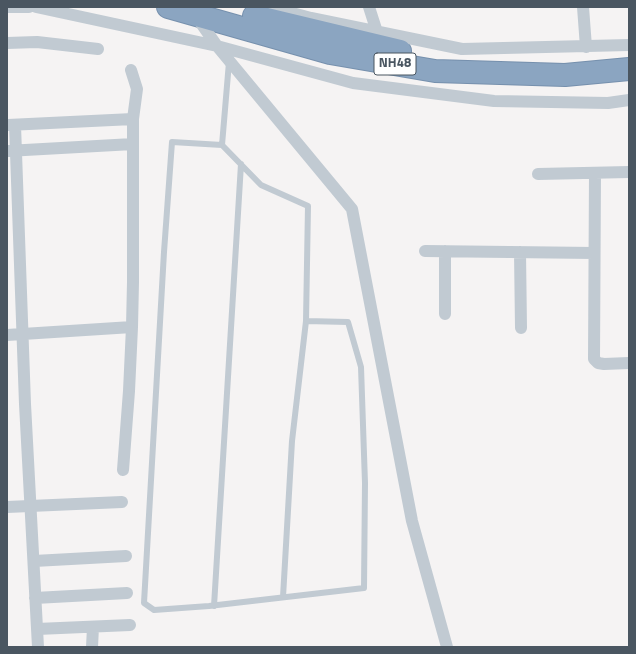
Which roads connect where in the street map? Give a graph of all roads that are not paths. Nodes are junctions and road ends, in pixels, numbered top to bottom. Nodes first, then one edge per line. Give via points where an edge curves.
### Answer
1 (7, 7) edge
2 (29, 7) edge
3 (36, 7) edge
4 (168, 7) edge
5 (218, 7) edge
6 (270, 7) edge
7 (369, 7) edge
8 (583, 7) edge
9 (195, 14) junction
10 (377, 32) junction
11 (7, 43) edge
12 (629, 45) edge
13 (217, 46) junction
14 (586, 46) junction
15 (98, 49) dead end
16 (629, 58) edge
17 (229, 60) junction
18 (131, 70) dead end
19 (629, 70) edge
20 (629, 100) edge
21 (133, 119) junction
22 (11, 125) edge
23 (133, 144) junction
24 (222, 145) junction
25 (12, 151) edge
26 (241, 164) junction
27 (629, 172) edge
28 (595, 173) junction
29 (538, 174) dead end
30 (425, 251) dead end
31 (445, 251) junction
32 (520, 252) junction
33 (594, 253) junction
34 (445, 314) dead end
35 (306, 321) junction
36 (132, 327) junction
37 (521, 328) dead end
38 (23, 334) junction
39 (7, 335) edge
40 (629, 363) edge
41 (123, 470) dead end
42 (122, 502) dead end
43 (31, 506) junction
44 (7, 508) edge
45 (126, 556) dead end
46 (34, 561) junction
47 (127, 593) dead end
48 (283, 597) junction
49 (35, 598) junction
50 (214, 606) junction
51 (130, 625) dead end
52 (93, 627) junction
53 (37, 629) junction
54 (38, 647) edge
55 (92, 647) edge
56 (447, 647) edge

1 - 2 street
3 - 13 street
4 - 9 highway, NH48
5 - 16 highway, NH48 via 433,59 536,63
6 - 10 street
7 - 10 street
8 - 14 street
9 - 13 street
9 - 19 highway, NH48 via 330,53 435,71 565,75
10 - 14 street via 462,49
11 - 15 street via 37,42
12 - 14 street
13 - 17 street
13 - 20 street via 353,83 494,101 608,103
17 - 24 lane
17 - 56 street via 352,209 412,521
18 - 21 street via 137,89
21 - 22 street
21 - 23 street
22 - 25 street
23 - 25 street
23 - 36 street
24 - 26 lane
24 - 50 lane via 172,142 144,603 154,610
25 - 38 street
26 - 35 lane via 261,185 308,206
26 - 50 lane
27 - 28 street
28 - 29 street
28 - 33 street
30 - 31 street
31 - 32 street
31 - 34 street
32 - 33 street
32 - 37 street
33 - 40 street via 594,358 598,363 604,364
35 - 48 lane via 292,441
35 - 48 lane via 348,322 361,367 365,483 364,588
36 - 38 street
36 - 41 street
38 - 39 street
38 - 43 street
42 - 43 street
43 - 44 street
43 - 46 street
45 - 46 street
46 - 49 street
47 - 49 street
48 - 50 lane
49 - 53 street
51 - 52 street
52 - 53 street
52 - 55 street
53 - 54 street

